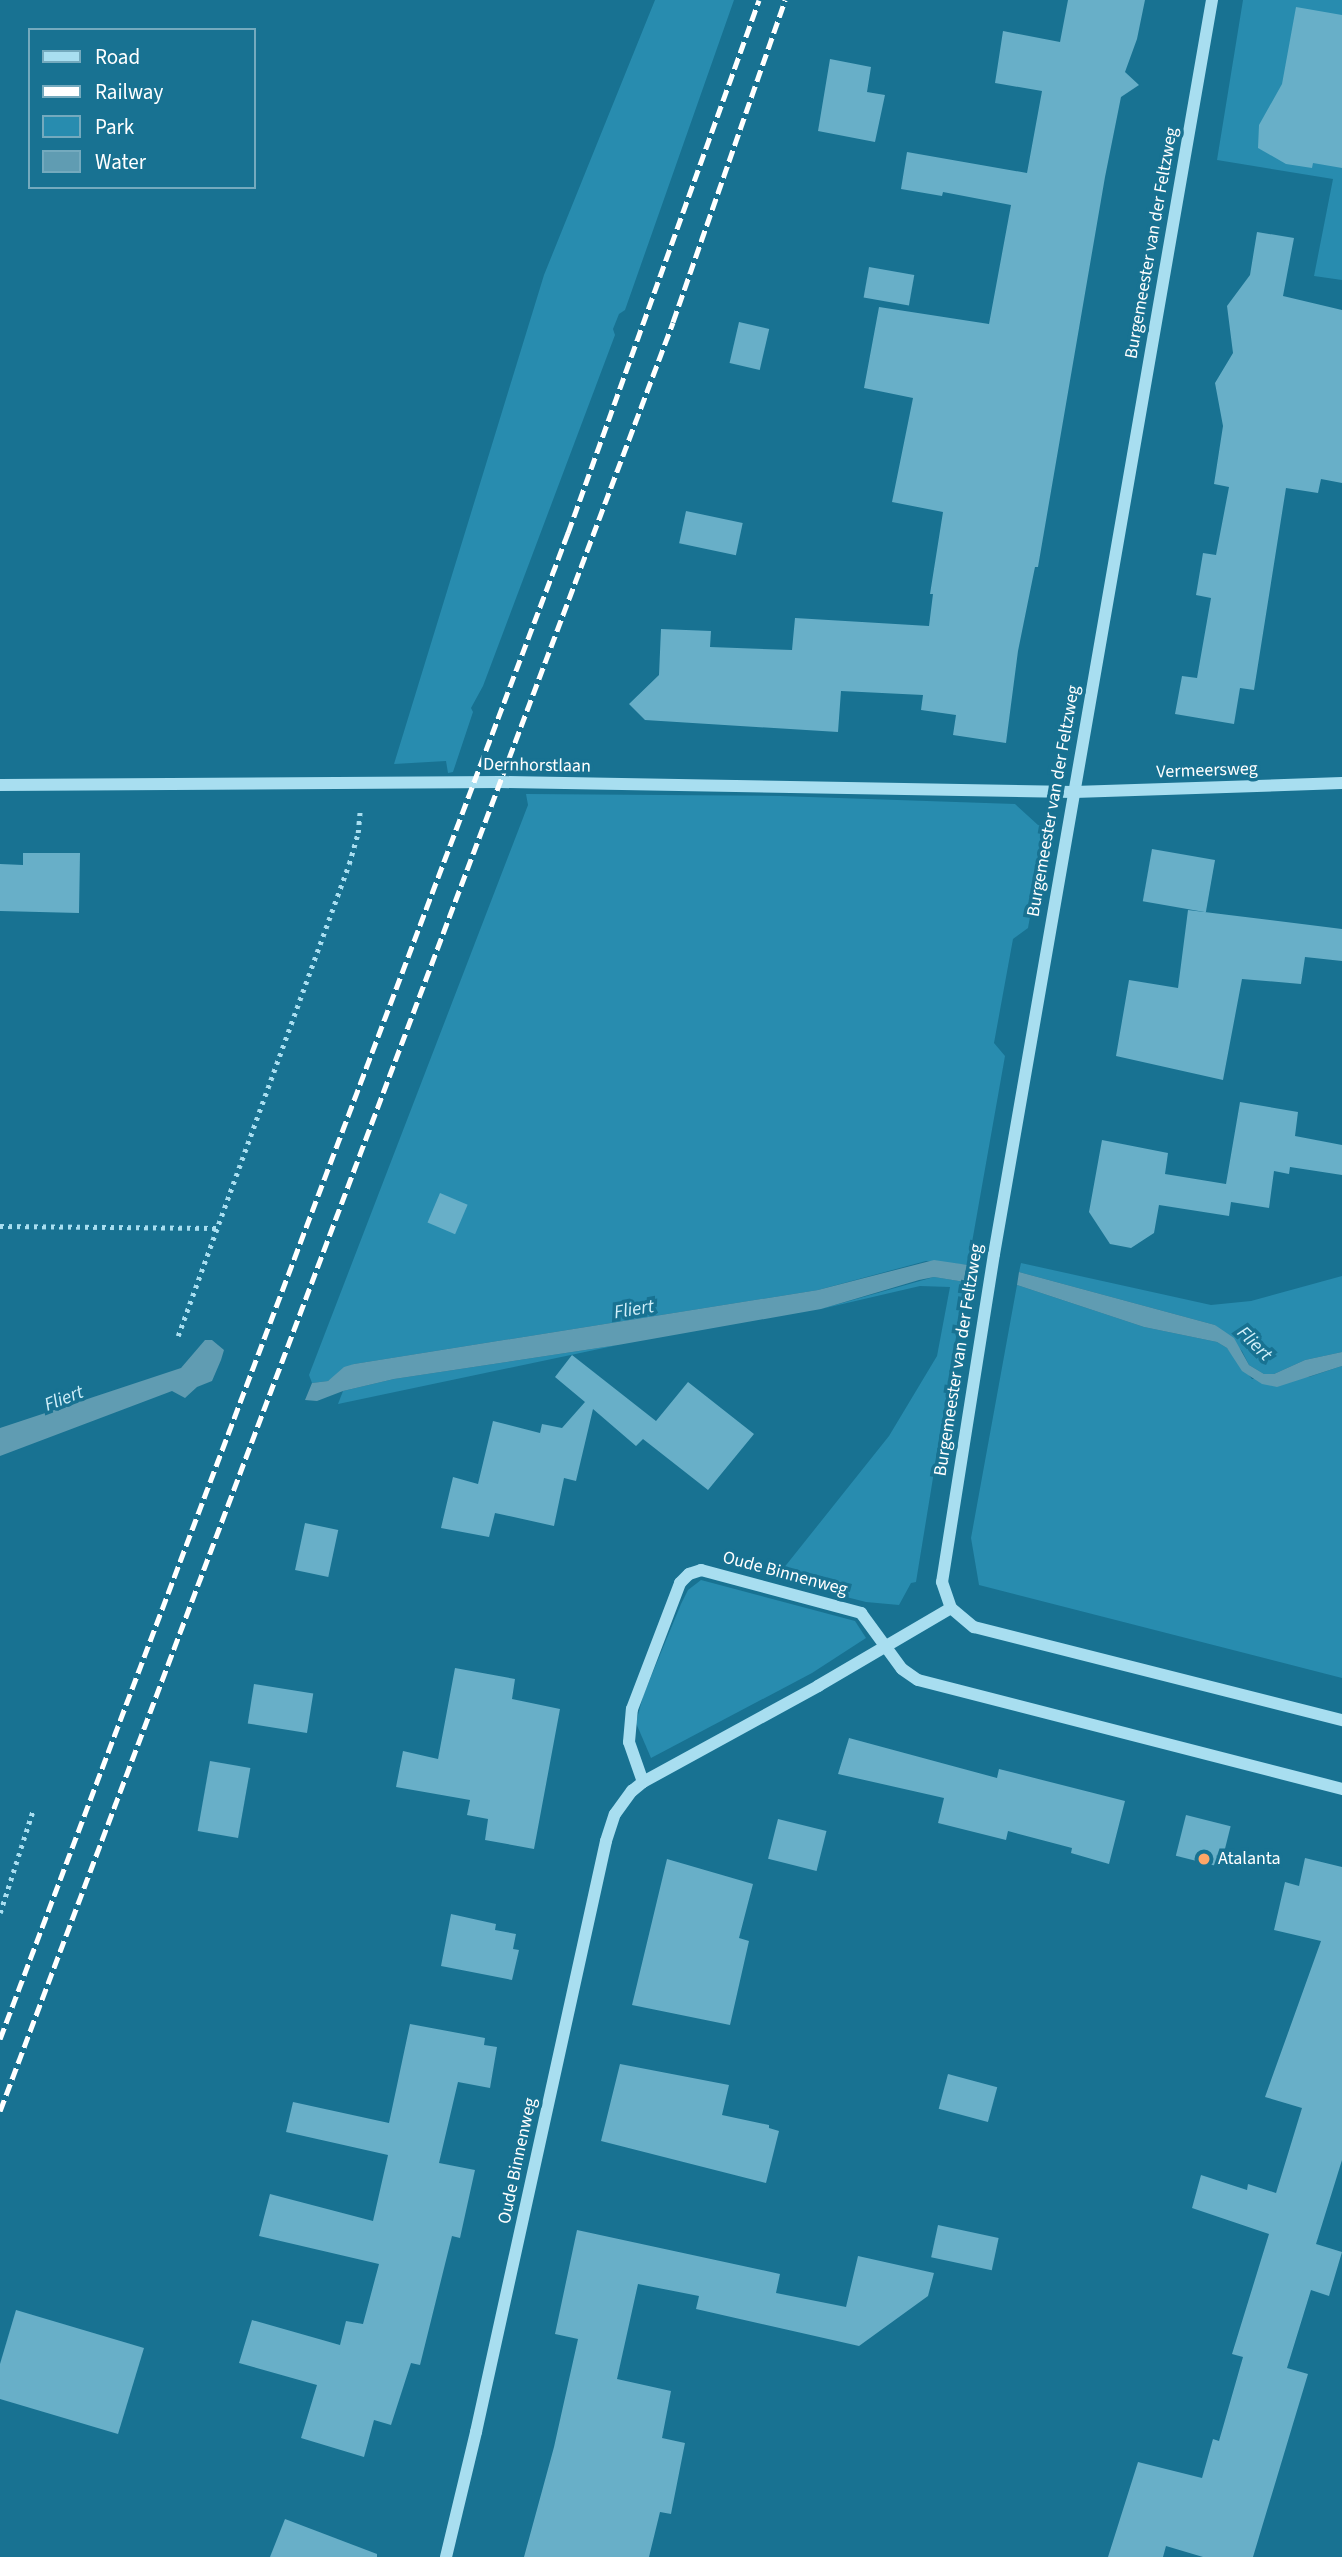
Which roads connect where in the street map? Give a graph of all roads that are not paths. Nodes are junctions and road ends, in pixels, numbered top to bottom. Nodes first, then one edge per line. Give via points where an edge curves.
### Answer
1 (1212, 0) edge
2 (1342, 783) edge
3 (0, 785) edge
4 (1074, 792) junction
5 (951, 1608) junction
6 (885, 1646) junction
7 (1342, 1720) edge
8 (643, 1782) junction
9 (1342, 1789) edge
10 (446, 2557) edge

1 - 4 street, Burgemeester van der Feltzweg
2 - 4 street, Vermeersweg
3 - 4 street, Dernhorstlaan via 501,782
4 - 5 street, Burgemeester van der Feltzweg via 942,1567
5 - 6 street
5 - 7 street via 974,1628
6 - 8 street, Oude Binnenweg
6 - 8 street, Oude Binnenweg via 861,1613 707,1571 689,1574 680,1583 632,1709 629,1742
6 - 9 street via 909,1676 927,1683
8 - 10 street, Oude Binnenweg via 615,1814 606,1841

